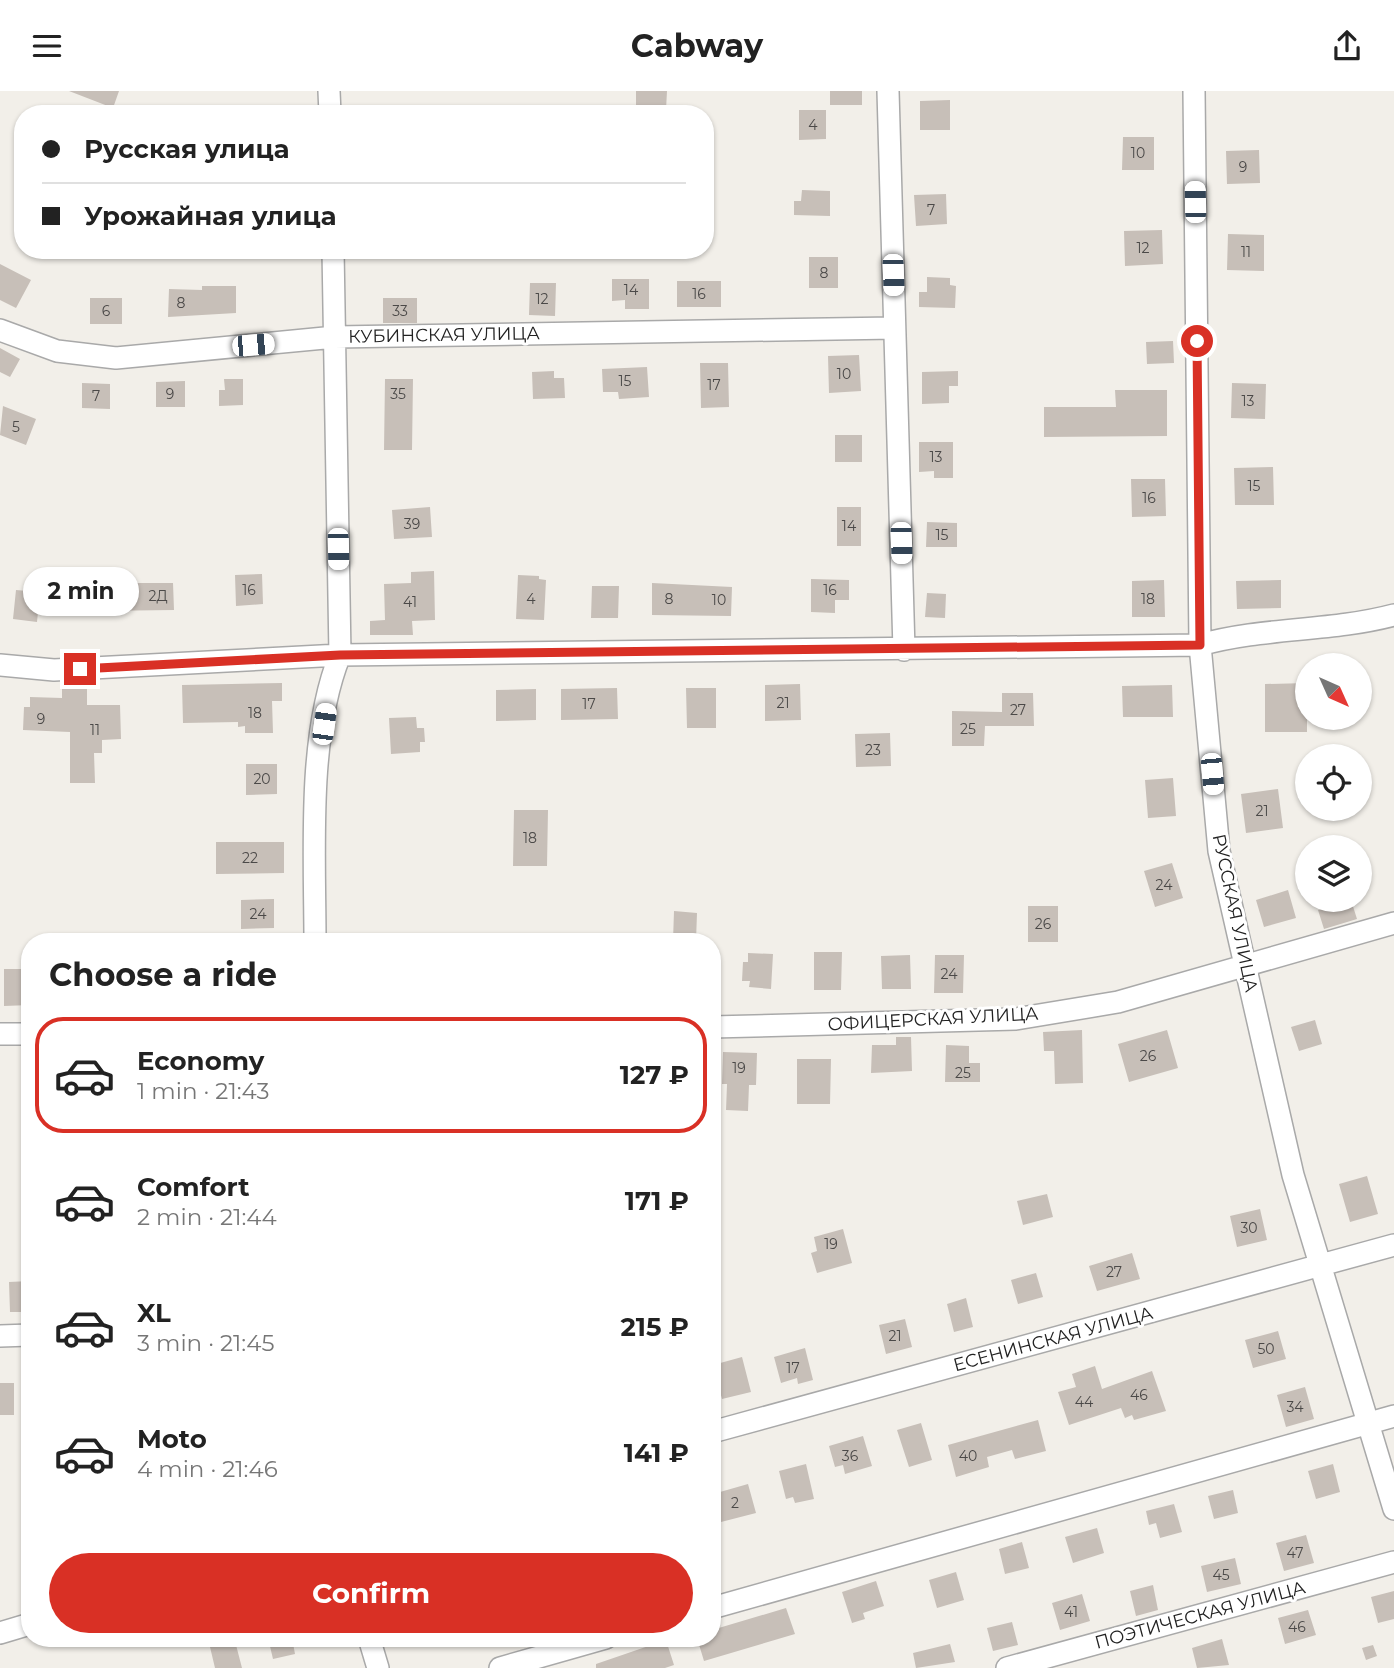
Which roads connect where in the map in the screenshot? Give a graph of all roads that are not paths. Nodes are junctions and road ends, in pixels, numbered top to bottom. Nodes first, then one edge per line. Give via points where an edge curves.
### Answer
1 (888, 91) edge
2 (1194, 91) edge
3 (333, 259) edge
4 (894, 328) junction
5 (0, 330) edge
6 (335, 337) junction
7 (1394, 615) edge
8 (1200, 645) junction
9 (904, 650) junction
10 (340, 655) junction
11 (0, 665) edge
12 (1394, 923) edge
13 (315, 933) edge
14 (1244, 964) junction
15 (721, 1027) edge
16 (0, 1034) edge
17 (21, 1034) edge
18 (1394, 1245) edge
19 (1321, 1266) junction
20 (21, 1335) edge
21 (0, 1336) edge
22 (1394, 1416) edge
23 (1368, 1423) junction
24 (721, 1430) edge
25 (1394, 1509) edge
26 (1394, 1562) edge
27 (721, 1605) edge
28 (21, 1627) edge
29 (0, 1633) edge
30 (372, 1647) edge
31 (574, 1647) edge
32 (378, 1668) edge
33 (499, 1668) edge
34 (1007, 1668) edge

1 - 4 street
2 - 8 street, РУССКАЯ УЛИЦА
3 - 6 street
4 - 6 street, КУБИНСКАЯ УЛИЦА
4 - 9 street
5 - 6 street, КУБИНСКАЯ УЛИЦА via 57,351 117,358
6 - 10 street
7 - 8 street via 1356,625 1233,636
8 - 9 street
8 - 14 street, РУССКАЯ УЛИЦА via 1219,851
9 - 10 street
10 - 11 street via 54,670
10 - 13 street via 330,678 315,792
12 - 14 street, ОФИЦЕРСКАЯ УЛИЦА
14 - 15 street, ОФИЦЕРСКАЯ УЛИЦА via 1118,1002 1016,1019
14 - 19 street, РУССКАЯ УЛИЦА via 1293,1175
16 - 17 street
18 - 19 street, ЕСЕНИНСКАЯ УЛИЦА
19 - 23 street, РУССКАЯ УЛИЦА
19 - 24 street, ЕСЕНИНСКАЯ УЛИЦА
20 - 21 street
22 - 23 street
23 - 25 street, РУССКАЯ УЛИЦА
23 - 27 street
26 - 34 street, ПОЭТИЧЕСКАЯ УЛИЦА
28 - 29 street
30 - 32 street
31 - 33 street

